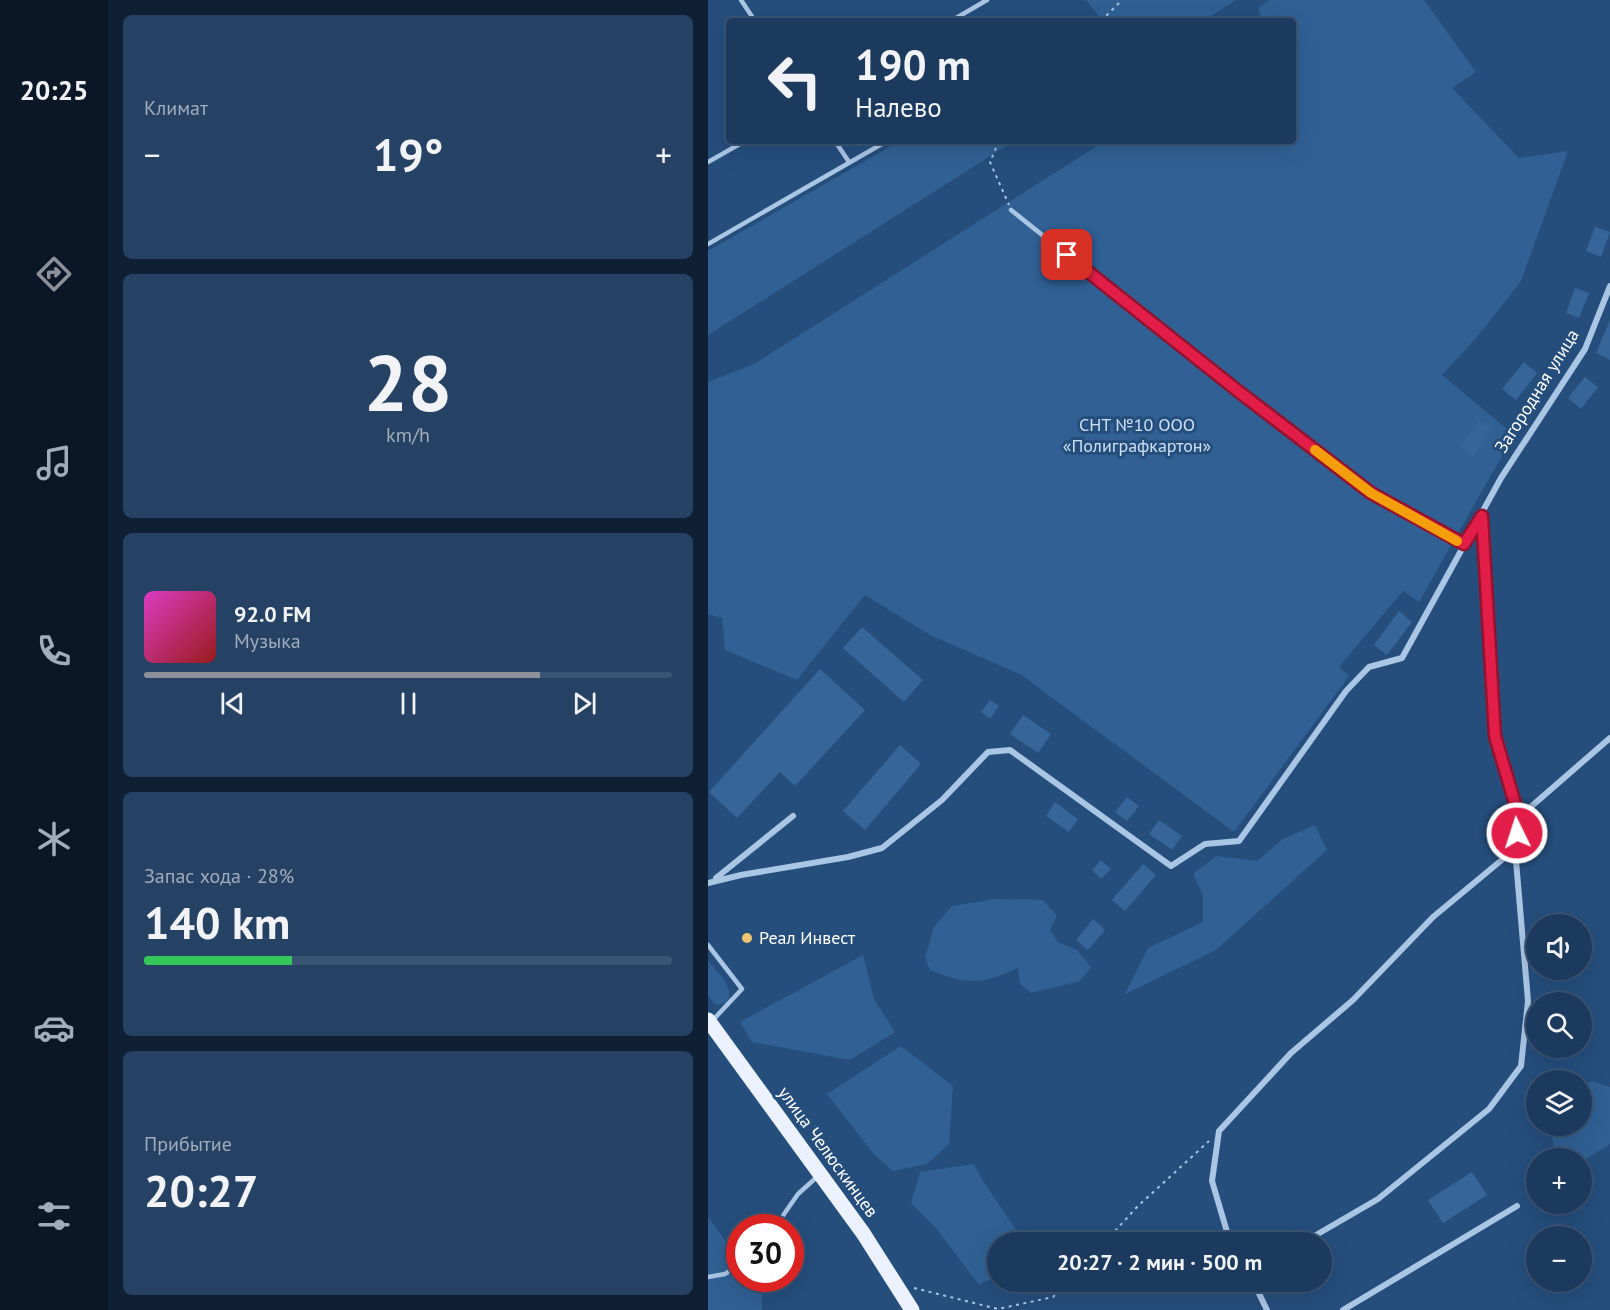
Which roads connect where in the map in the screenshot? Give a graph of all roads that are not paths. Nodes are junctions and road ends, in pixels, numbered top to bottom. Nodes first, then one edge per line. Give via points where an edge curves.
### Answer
1 (741, 0) edge
2 (987, 0) edge
3 (753, 18) edge
4 (956, 18) edge
5 (740, 144) edge
6 (838, 144) edge
7 (882, 144) edge
8 (708, 162) edge
9 (849, 162) junction
10 (1011, 210) road end
11 (708, 244) edge
12 (1610, 286) edge
13 (1482, 516) junction
14 (1464, 544) junction
15 (1610, 738) edge
16 (793, 816) dead end
17 (1519, 817) junction
18 (1515, 849) junction
19 (710, 882) edge
20 (708, 945) edge
21 (709, 1021) edge
22 (820, 1174) junction
23 (1517, 1206) dead end
24 (784, 1214) edge
25 (1227, 1232) edge
26 (1321, 1232) edge
27 (726, 1273) edge
28 (708, 1277) edge
29 (1259, 1292) edge
30 (912, 1310) edge
31 (1267, 1310) edge
32 (1343, 1310) edge

1 - 3 lane
2 - 4 lane
5 - 8 lane
6 - 9 lane
7 - 9 lane
9 - 11 lane
10 - 14 lane via 1371,493
12 - 13 street, Загородная улица via 1585,349 1501,478
13 - 14 street, Загородная улица
13 - 17 street via 1495,736
14 - 19 street, Загородная улица via 1402,658 1369,667 1346,691 1239,841 1205,844 1171,866 1010,750 988,752 942,800 882,848
15 - 17 street
16 - 19 street
17 - 18 street
18 - 25 street via 1433,917 1353,1000 1291,1053 1220,1131 1212,1181
18 - 26 street via 1528,1001 1521,1066 1489,1109 1387,1192
20 - 21 lane via 742,989
21 - 22 main road, улица Челюскинцев
22 - 24 lane
22 - 30 main road, улица Челюскинцев
23 - 32 street
27 - 28 lane
29 - 31 street

